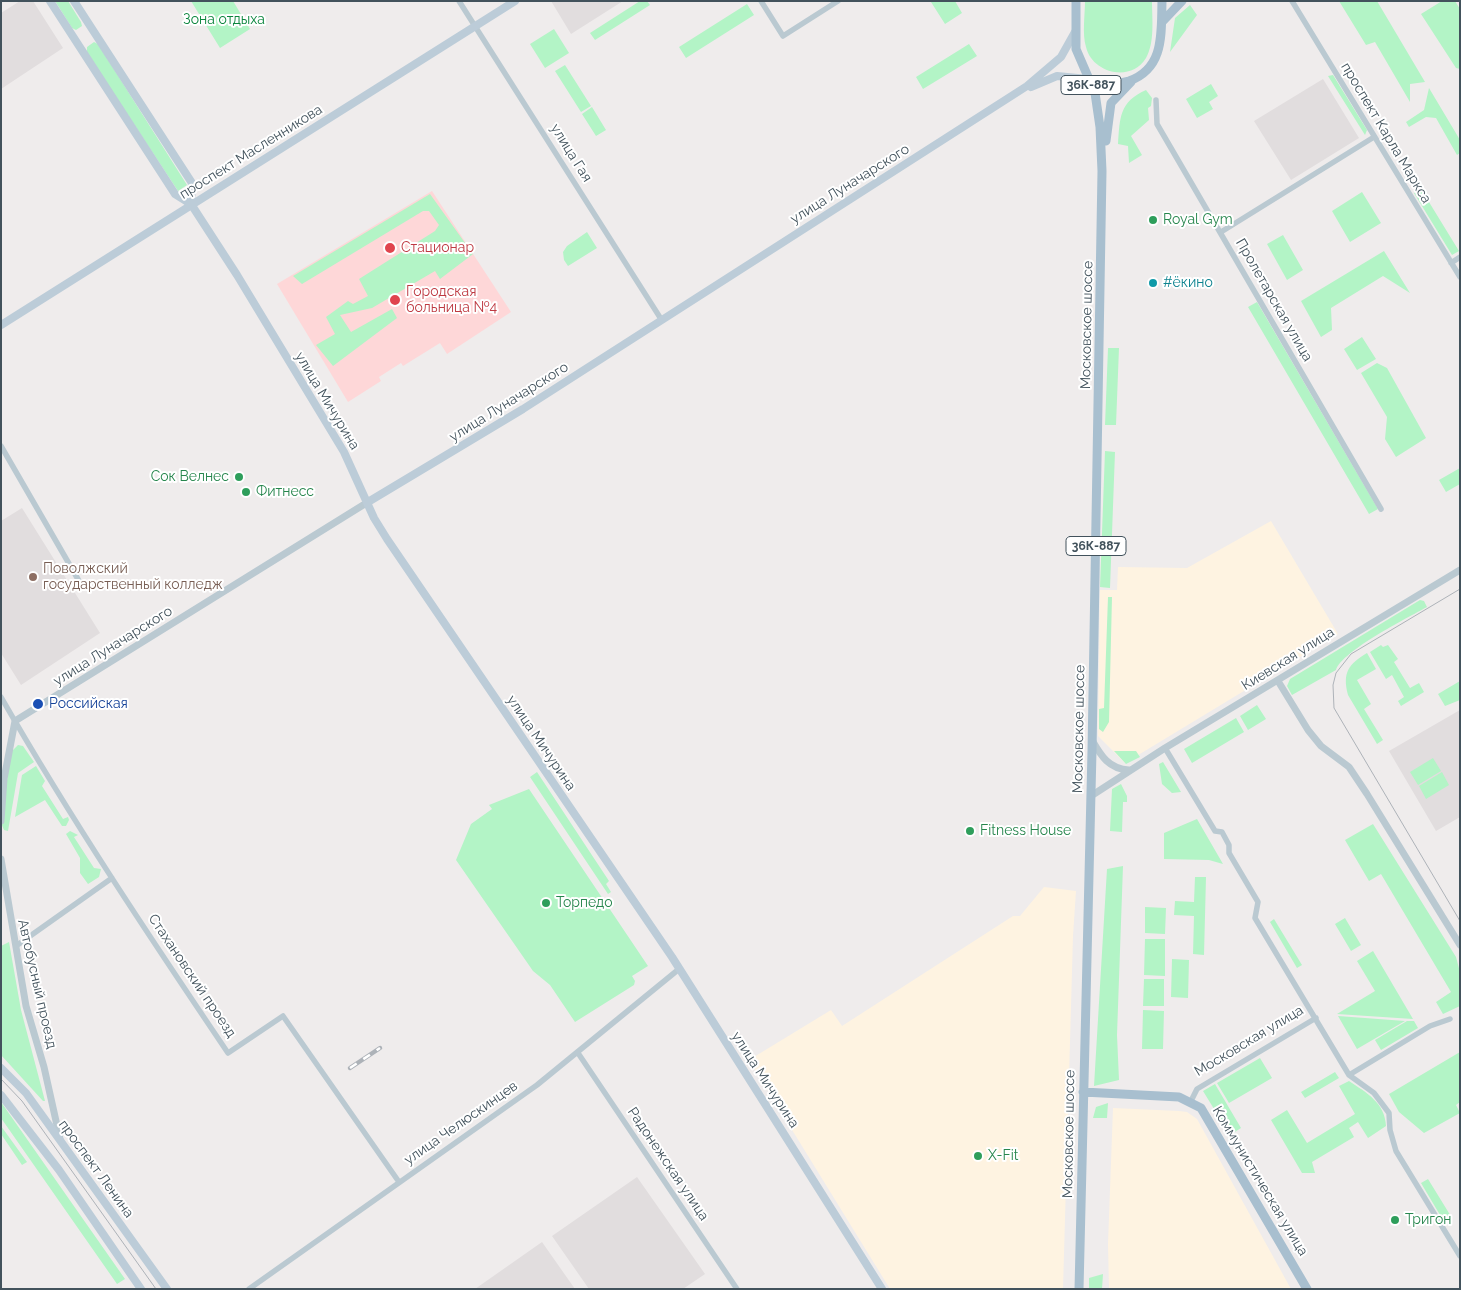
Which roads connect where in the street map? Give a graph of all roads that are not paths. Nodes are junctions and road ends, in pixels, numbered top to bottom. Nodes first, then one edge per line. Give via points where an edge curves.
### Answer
1 (50, 1) edge
2 (74, 1) edge
3 (459, 1) edge
4 (515, 1) edge
5 (762, 1) edge
6 (838, 1) edge
7 (1076, 1) edge
8 (1162, 1) edge
9 (1182, 1) edge
10 (1292, 1) edge
11 (1162, 22) junction
12 (475, 26) junction
13 (1075, 32) junction
14 (1088, 79) junction
15 (1134, 79) junction
16 (1011, 96) junction
17 (1156, 100) dead end
18 (1374, 137) junction
19 (1102, 171) junction
20 (191, 204) junction
21 (1221, 232) junction
22 (1460, 257) edge
23 (1451, 263) junction
24 (1460, 277) edge
25 (661, 319) junction
26 (1, 325) edge
27 (1, 446) edge
28 (368, 502) junction
29 (1381, 509) dead end
30 (1460, 570) edge
31 (79, 581) dead end
32 (1278, 681) junction
33 (1, 697) edge
34 (15, 721) junction
35 (1092, 740) junction
36 (1166, 748) junction
37 (1130, 770) junction
38 (1091, 796) junction
39 (1, 821) edge
40 (1, 859) edge
41 (112, 878) junction
42 (1460, 945) edge
43 (16, 946) junction
44 (679, 969) junction
45 (1316, 1018) junction
46 (1450, 1019) dead end
47 (578, 1053) junction
48 (1, 1068) edge
49 (1349, 1074) junction
50 (1083, 1092) junction
51 (1, 1095) edge
52 (1191, 1101) junction
53 (61, 1142) junction
54 (399, 1182) junction
55 (1460, 1256) edge
56 (141, 1289) edge
57 (167, 1289) edge
58 (250, 1289) edge
59 (737, 1289) edge
60 (882, 1289) edge
61 (1079, 1289) edge
62 (1307, 1289) edge

1 - 20 main road, улица Мичурина via 175,194
2 - 20 main road, улица Мичурина via 192,183
3 - 12 street, улица Гая
4 - 12 main road, проспект Масленникова
5 - 6 street via 783,36
7 - 13 main road, Московское шоссе / 36К-887
8 - 11 main road, Московское шоссе / 36К-887
9 - 11 main road
10 - 18 street, проспект Карла Маркса
11 - 15 main road, Московское шоссе / 36К-887 via 1156,60
12 - 20 main road, проспект Масленникова
12 - 25 street, улица Гая
13 - 14 main road, Московское шоссе / 36К-887 via 1076,49
13 - 16 main road, улица Луначарского via 1061,57
14 - 15 main road, Московское шоссе / 36К-887 via 1115,84
14 - 16 main road, улица Луначарского via 1057,76
14 - 19 main road, Московское шоссе / 36К-887 via 1099,114
15 - 19 main road, Московское шоссе / 36К-887 via 1117,94 1108,110
16 - 25 main road, улица Луначарского
17 - 21 street, Пролетарская улица via 1157,124
18 - 21 street
18 - 23 street, проспект Карла Маркса
19 - 35 main road, Московское шоссе / 36К-887
20 - 26 main road, проспект Масленникова
20 - 28 main road, улица Мичурина via 321,413
21 - 29 street, Пролетарская улица
22 - 23 street
23 - 24 street, проспект Карла Маркса
25 - 28 main road, улица Луначарского via 523,409
27 - 31 street
28 - 34 street, улица Луначарского
28 - 44 main road, улица Мичурина via 387,539
30 - 32 street, Киевская улица
32 - 36 street, Киевская улица
32 - 42 street via 1321,746 1349,767
33 - 34 street
34 - 39 street via 4,779
34 - 41 street, Стахановский проезд
35 - 37 street via 1108,763
35 - 38 main road, Московское шоссе / 36К-887
36 - 37 street, Киевская улица
36 - 45 street via 1216,831 1222,832 1230,845 1229,853 1258,902 1255,918
37 - 38 street, Киевская улица
38 - 50 main road, Московское шоссе / 36К-887
40 - 43 street, Автобусный проезд
41 - 43 street
41 - 54 street, Стахановский проезд via 228,1053 283,1016
43 - 53 street, Автобусный проезд via 26,1006
44 - 47 street, улица Челюскинцев
44 - 60 main road, улица Мичурина
45 - 49 street
45 - 52 street, Московская улица via 1196,1089
46 - 49 street via 1430,1026
47 - 54 street, улица Челюскинцев
47 - 59 street, Радонежская улица
48 - 53 main road, проспект Ленина via 26,1093
49 - 55 street via 1374,1093 1389,1113 1396,1151
50 - 52 main road, Коммунистическая улица via 1179,1097
50 - 61 main road, Московское шоссе / 36К-887
51 - 56 main road via 59,1170
52 - 62 main road, Коммунистическая улица via 1205,1112
53 - 57 main road, проспект Ленина
54 - 58 street, улица Челюскинцев

